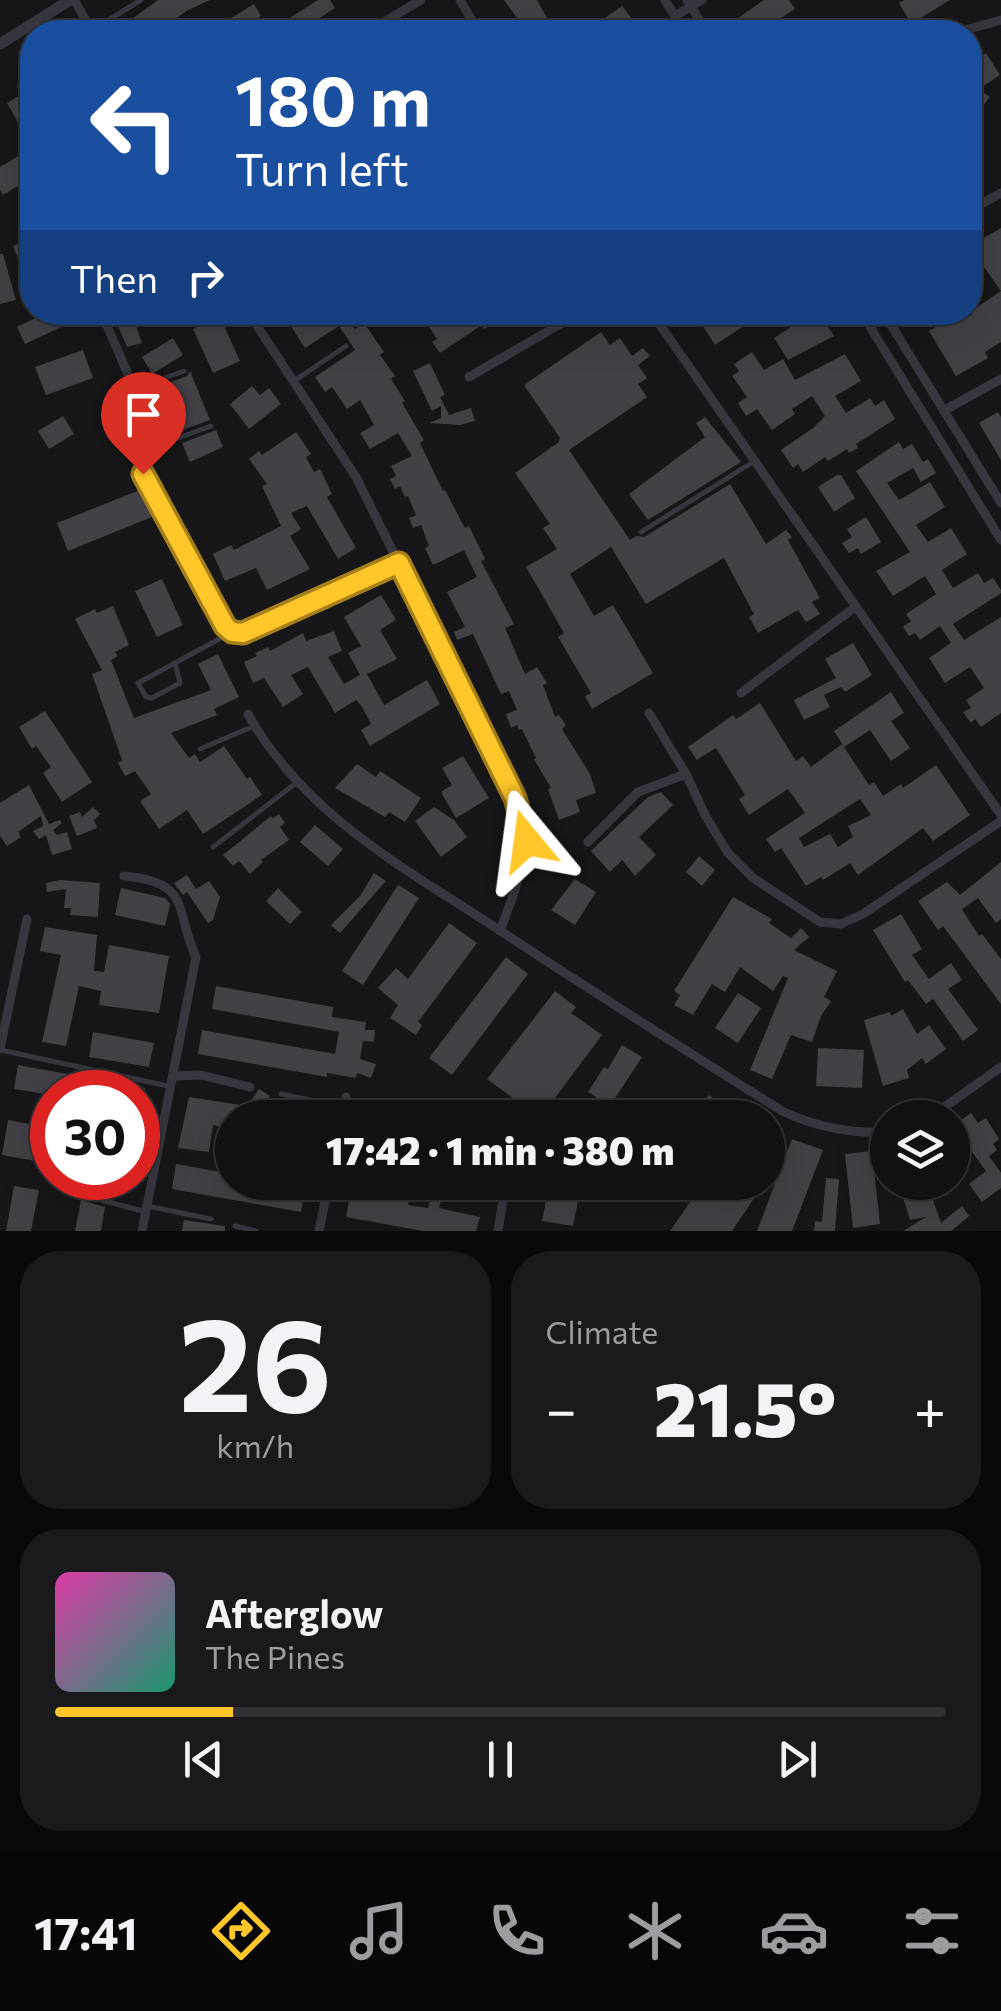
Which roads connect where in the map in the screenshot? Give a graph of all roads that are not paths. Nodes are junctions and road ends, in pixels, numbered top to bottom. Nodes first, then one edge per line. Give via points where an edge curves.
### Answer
1 (72, 0) edge
2 (422, 0) edge
3 (665, 0) edge
4 (702, 0) edge
5 (136, 1) edge
6 (689, 3) edge
7 (675, 16) junction
8 (110, 19) dead end
9 (39, 20) edge
10 (388, 20) edge
11 (678, 20) edge
12 (107, 325) edge
13 (257, 325) edge
14 (559, 325) edge
15 (660, 325) edge
16 (869, 325) edge
17 (891, 325) edge
18 (346, 346) dead end
19 (184, 371) dead end
20 (469, 377) dead end
21 (1001, 379) edge
22 (292, 382) junction
23 (128, 391) junction
24 (945, 410) junction
25 (210, 426) dead end
26 (134, 454) junction
27 (753, 462) junction
28 (1001, 503) edge
29 (640, 532) dead end
30 (1001, 540) edge
31 (399, 563) junction
32 (855, 607) junction
33 (232, 632) junction
34 (176, 663) junction
35 (741, 693) dead end
36 (648, 713) dead end
37 (248, 714) dead end
38 (254, 726) junction
39 (200, 750) dead end
40 (686, 774) junction
41 (296, 783) junction
42 (1001, 818) edge
43 (588, 842) dead end
44 (213, 847) dead end
45 (124, 876) dead end
46 (26, 919) dead end
47 (500, 931) junction
48 (0, 1048) edge
49 (1001, 1067) edge
50 (172, 1076) junction
51 (170, 1087) junction
52 (250, 1087) dead end
53 (281, 1094) dead end
54 (310, 1100) edge
55 (954, 1100) edge
56 (870, 1133) edge
57 (104, 1200) edge
58 (325, 1200) edge
59 (503, 1200) edge
60 (146, 1209) junction
61 (210, 1219) dead end
62 (235, 1226) dead end
63 (142, 1231) edge
64 (256, 1231) edge
65 (319, 1231) edge
66 (498, 1231) edge

1 - 9 street
2 - 10 street
3 - 7 street
4 - 6 street
5 - 8 lane
6 - 7 street
7 - 11 street
12 - 23 street via 128,374
13 - 22 street
14 - 20 street
15 - 27 street
16 - 30 street
17 - 24 street
18 - 22 lane
19 - 23 lane
21 - 24 street
22 - 31 street via 356,477
23 - 26 street via 123,415
24 - 28 street
25 - 26 lane
26 - 33 street
27 - 29 lane
27 - 32 street
31 - 33 street via 243,633
31 - 47 street via 524,820 522,872
32 - 35 street
32 - 42 street
33 - 34 lane
34 - 34 lane via 138,684 146,697 180,682
36 - 40 street
37 - 38 street
38 - 39 lane
38 - 41 street
40 - 42 street via 728,853 820,922 841,924 863,914
40 - 43 street via 638,792
41 - 44 lane
41 - 47 street via 337,822
45 - 50 street via 146,878 174,893 196,957
46 - 48 street
47 - 56 street via 782,1111 808,1124
48 - 51 lane
49 - 55 street
50 - 51 street
50 - 52 street via 201,1075
51 - 60 street
53 - 54 lane
57 - 60 lane
58 - 65 street
59 - 66 street
60 - 61 lane
60 - 63 street
62 - 64 lane

